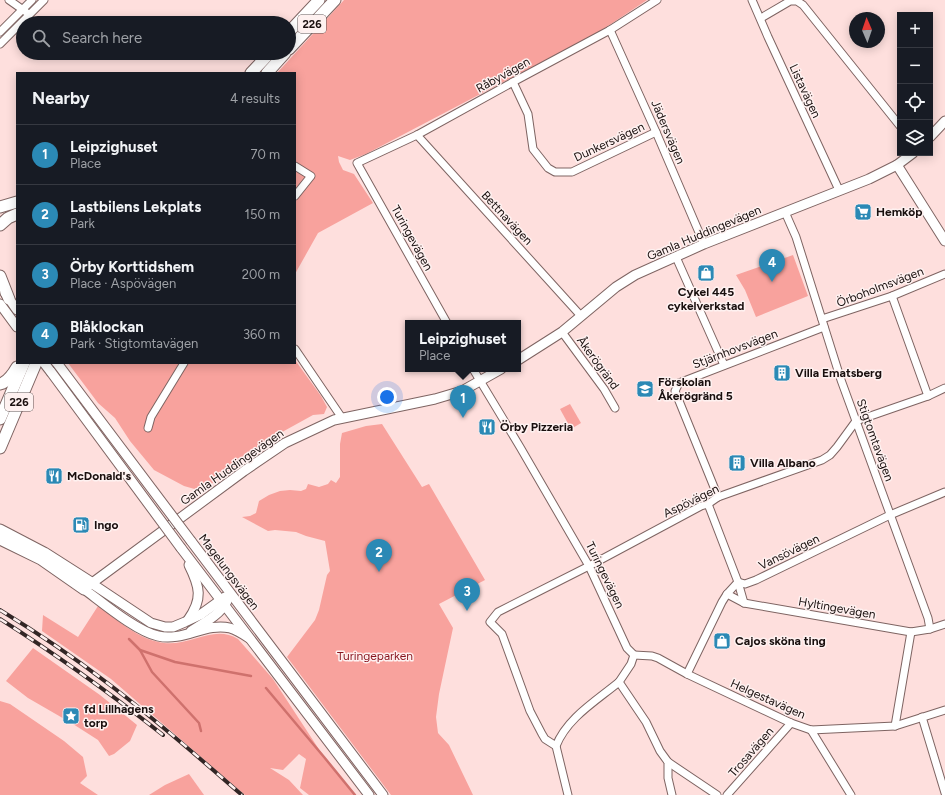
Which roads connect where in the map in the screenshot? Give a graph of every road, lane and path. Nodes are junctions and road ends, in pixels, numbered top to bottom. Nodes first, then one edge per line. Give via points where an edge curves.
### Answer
1 (9, 0) edge
2 (32, 0) edge
3 (44, 0) edge
4 (319, 0) edge
5 (335, 0) edge
6 (657, 0) edge
7 (752, 0) edge
8 (22, 10) junction
9 (29, 15) joint
10 (761, 18) junction
11 (296, 25) edge
12 (16, 28) edge
13 (610, 30) junction
14 (0, 32) edge
15 (296, 42) edge
16 (0, 44) edge
17 (263, 60) edge
18 (278, 60) edge
19 (252, 72) edge
20 (267, 72) edge
21 (513, 82) junction
22 (897, 122) edge
23 (945, 122) edge
24 (656, 132) junction
25 (933, 134) edge
26 (417, 135) junction
27 (909, 156) edge
28 (357, 163) joint
29 (897, 165) junction
30 (296, 167) edge
31 (839, 190) junction
32 (296, 195) edge
33 (16, 202) edge
34 (0, 207) edge
35 (785, 212) junction
36 (16, 214) edge
37 (0, 225) edge
38 (945, 241) edge
39 (704, 244) junction
40 (676, 257) junction
41 (945, 274) edge
42 (0, 276) edge
43 (0, 287) edge
44 (892, 296) junction
45 (4, 302) edge
46 (16, 309) edge
47 (581, 316) junction
48 (822, 319) junction
49 (445, 320) edge
50 (16, 325) edge
51 (824, 327) junction
52 (562, 332) junction
53 (296, 350) edge
54 (521, 358) edge
55 (19, 364) edge
56 (24, 364) edge
57 (36, 364) edge
58 (45, 364) edge
59 (57, 364) edge
60 (183, 364) edge
61 (724, 365) junction
62 (475, 372) edge
63 (496, 372) edge
64 (480, 381) junction
65 (0, 384) edge
66 (945, 388) edge
67 (928, 396) junction
68 (615, 408) dead end
69 (342, 418) junction
70 (0, 419) edge
71 (856, 421) junction
72 (148, 428) dead end
73 (1, 446) edge
74 (945, 492) edge
75 (718, 497) junction
76 (708, 504) junction
77 (890, 515) junction
78 (0, 530) edge
79 (0, 539) edge
80 (181, 548) junction
81 (590, 566) junction
82 (738, 582) junction
83 (88, 586) junction
84 (231, 594) junction
85 (727, 594) junction
86 (222, 603) junction
87 (744, 603) junction
88 (188, 620) junction
89 (945, 624) edge
90 (930, 629) junction
91 (911, 632) junction
92 (177, 637) junction
93 (249, 638) junction
94 (634, 655) junction
95 (687, 674) junction
96 (618, 682) junction
97 (945, 710) edge
98 (922, 717) junction
99 (791, 724) junction
100 (895, 726) junction
101 (811, 730) junction
102 (556, 746) junction
103 (668, 762) junction
104 (945, 793) edge
105 (369, 795) edge
106 (383, 795) edge
107 (568, 795) edge
108 (672, 795) edge
109 (717, 795) edge
110 (727, 795) edge
111 (852, 795) edge

1 - 8 street
2 - 8 street
3 - 9 street
4 - 11 main road, 226
5 - 15 main road, 226
6 - 13 street, Råbyvägen
7 - 10 street, Listavägen
8 - 9 street
8 - 14 street
10 - 22 street via 790,1 803,4
10 - 31 street, Listavägen
12 - 16 street
13 - 21 street, Råbyvägen
13 - 24 street, Jädersvägen
17 - 19 main road
18 - 20 main road
21 - 24 street, Dunkersvägen via 528,114 533,149 548,168 556,172 572,172
21 - 26 street, Råbyvägen
23 - 25 main road
24 - 39 street, Jädersvägen
26 - 28 street, Råbyvägen
26 - 47 street, Bettnavägen
27 - 29 main road, Gamla Huddingevägen
28 - 49 street, Turingevägen
29 - 31 main road, Gamla Huddingevägen
29 - 38 main road
30 - 32 street via 311,176
31 - 35 main road, Gamla Huddingevägen
33 - 34 main road
35 - 39 main road, Gamla Huddingevägen
35 - 48 street, Stigtomtavägen
36 - 37 main road
39 - 40 main road, Gamla Huddingevägen
40 - 47 main road, Gamla Huddingevägen via 634,274
40 - 61 street
41 - 44 street, Örboholmsvägen
42 - 45 main road
43 - 45 main road
44 - 48 street, Örboholmsvägen
44 - 67 street
45 - 46 main road
45 - 50 main road
47 - 52 main road, Gamla Huddingevägen
48 - 51 street, Stigtomtavägen
51 - 61 street, Stjärnhovsvägen
51 - 71 street, Stigtomtavägen
52 - 54 main road, Gamla Huddingevägen
52 - 68 street, Åkerögränd
53 - 69 street
55 - 65 main road via 5,383
56 - 70 main road, 226
57 - 73 main road, 226
58 - 80 main road, Magelungsvägen, bridge
59 - 84 main road, Magelungsvägen, bridge
60 - 72 street
61 - 75 street, Stjärnhovsvägen via 679,383 675,391
62 - 64 street, Turingevägen
63 - 64 main road, Gamla Huddingevägen
64 - 69 main road, Gamla Huddingevägen via 448,395
64 - 81 street, Turingevägen
66 - 67 street
67 - 71 street
69 - 83 main road, Gamla Huddingevägen via 285,443
71 - 75 street, Aspövägen via 837,447 822,460
71 - 77 street, Stigtomtavägen
74 - 77 street, Vansövägen
75 - 76 street, Aspövägen
76 - 81 street, Aspövägen
76 - 82 street
77 - 82 street, Vansövägen via 756,580 745,584
77 - 90 street, Stigtomtavägen
78 - 83 main road via 44,553
79 - 83 main road
80 - 86 main road, Magelungsvägen
80 - 88 main road via 199,591 196,607
81 - 94 street, Turingevägen via 627,648
81 - 102 street, Aspövägen via 498,612 490,622 502,634 530,710 542,734
82 - 85 street
82 - 87 street
83 - 88 main road via 151,623 173,627
83 - 92 main road via 148,633 168,638
84 - 86 main road
84 - 106 main road, Magelungsvägen
85 - 87 street, Hyltingevägen
85 - 95 street
86 - 88 main road
86 - 92 main road via 200,626
86 - 93 main road, Magelungsvägen
87 - 91 street, Hyltingevägen
89 - 90 street, Hyltingevägen
90 - 91 street, Hyltingevägen
91 - 100 street
92 - 93 main road via 208,628 226,627
93 - 105 main road, Magelungsvägen
94 - 95 street, Helgestavägen via 658,658
94 - 96 street via 631,664
95 - 99 street, Helgestavägen
96 - 102 street via 572,721 560,735
96 - 103 street via 643,717
97 - 98 street, Helgestavägen
98 - 100 street, Helgestavägen
98 - 104 street
99 - 101 street, Helgestavägen
99 - 110 street, Trosavägen
100 - 101 street, Helgestavägen
101 - 111 street
102 - 107 street
103 - 108 street
103 - 109 street

